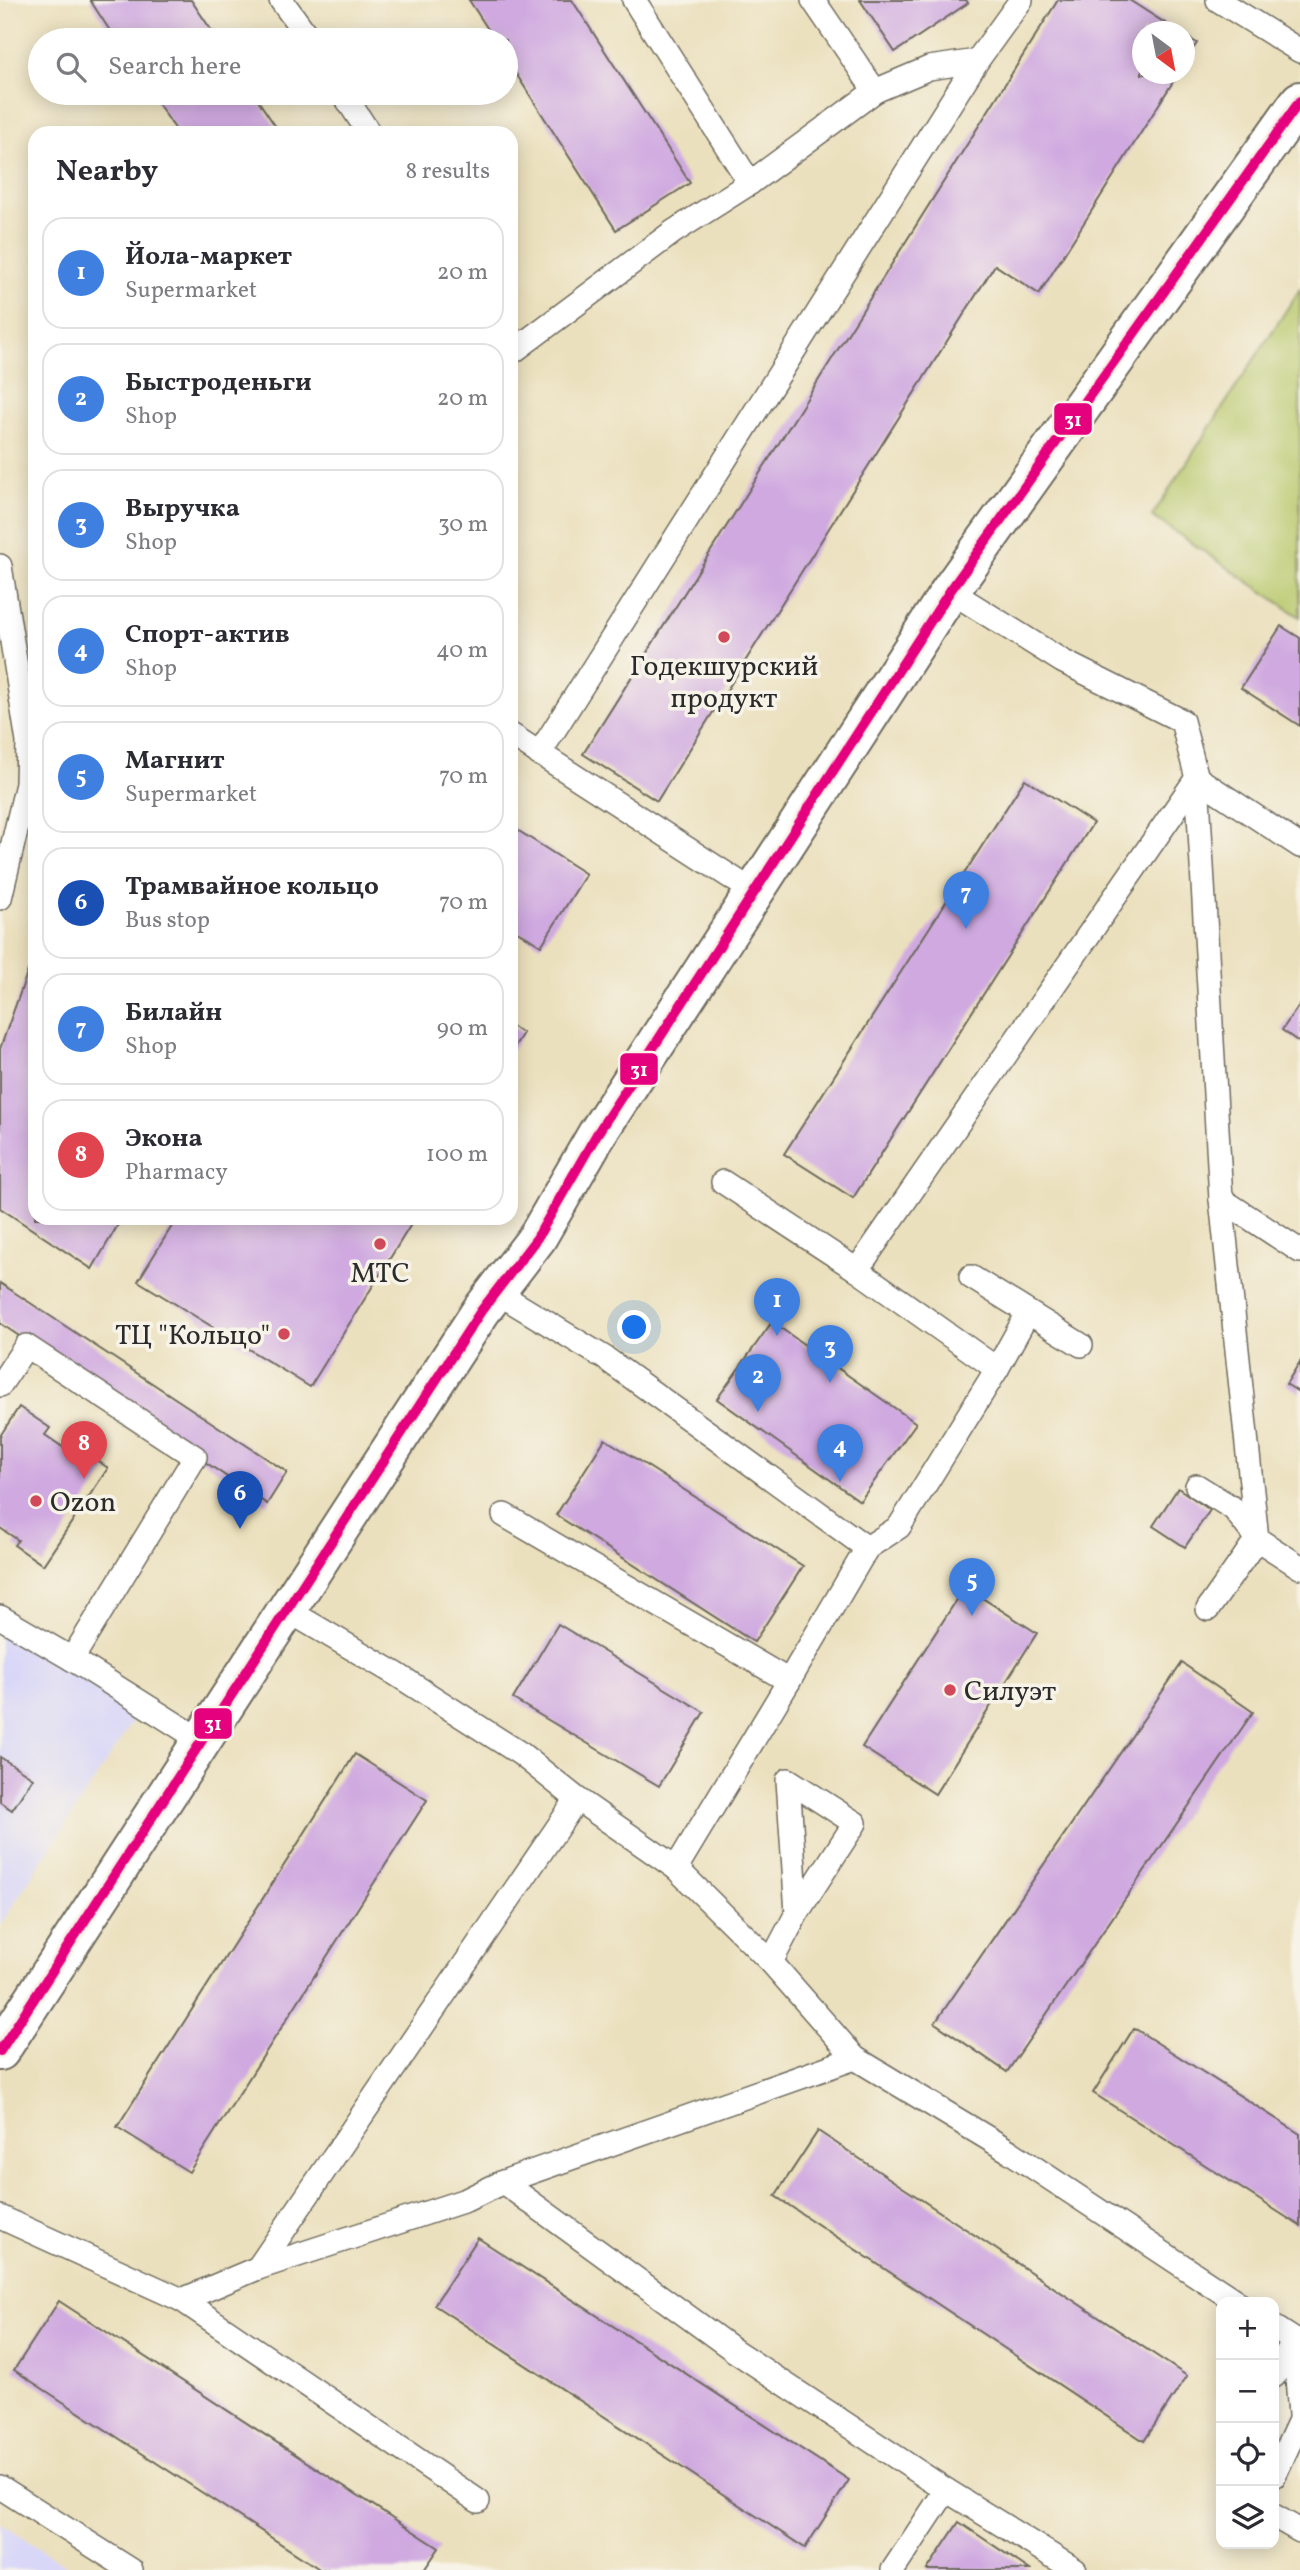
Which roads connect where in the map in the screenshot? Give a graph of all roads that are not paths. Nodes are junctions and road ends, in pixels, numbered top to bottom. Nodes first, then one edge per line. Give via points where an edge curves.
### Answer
1 (281, 0) edge
2 (634, 0) edge
3 (813, 0) edge
4 (1021, 0) edge
5 (1218, 0) edge
6 (301, 28) edge
7 (1300, 51) edge
8 (977, 61) junction
9 (874, 91) junction
10 (1300, 101) edge
11 (351, 105) edge
12 (364, 126) edge
13 (750, 183) junction
14 (518, 348) edge
15 (0, 566) edge
16 (950, 591) junction
17 (28, 736) edge
18 (518, 740) edge
19 (539, 754) junction
20 (28, 763) edge
21 (1197, 778) junction
22 (1300, 846) edge
23 (754, 892) junction
24 (0, 898) edge
25 (723, 1182) dead end
26 (1221, 1199) junction
27 (1300, 1251) edge
28 (858, 1270) junction
29 (971, 1277) dead end
30 (498, 1293) junction
31 (1028, 1313) junction
32 (1081, 1345) dead end
33 (997, 1369) junction
34 (0, 1385) edge
35 (1197, 1486) dead end
36 (504, 1515) dead end
37 (1256, 1539) junction
38 (867, 1548) junction
39 (1300, 1567) edge
40 (1208, 1609) dead end
41 (287, 1610) junction
42 (0, 1617) edge
43 (72, 1659) junction
44 (789, 1681) junction
45 (202, 1741) junction
46 (577, 1799) junction
47 (676, 1868) junction
48 (797, 1913) junction
49 (771, 1962) junction
50 (0, 2051) edge
51 (855, 2058) junction
52 (503, 2182) junction
53 (0, 2217) edge
54 (258, 2268) junction
55 (1229, 2297) edge
56 (182, 2300) junction
57 (1279, 2330) edge
58 (1297, 2342) edge
59 (1279, 2369) edge
60 (1300, 2418) edge
61 (1279, 2465) edge
62 (0, 2487) edge
63 (946, 2490) junction
64 (478, 2501) dead end
65 (1279, 2519) edge
66 (1300, 2531) edge
67 (131, 2570) edge
68 (893, 2570) edge
69 (1075, 2570) edge

1 - 6 lane
2 - 13 lane
3 - 9 lane
4 - 8 lane
5 - 7 lane
8 - 9 lane via 929,68
8 - 19 lane
9 - 13 lane
10 - 16 street
11 - 12 lane
13 - 14 lane via 673,232
15 - 17 lane
16 - 21 lane via 1062,661 1182,721
16 - 23 street
18 - 19 lane
19 - 23 lane
20 - 24 lane
21 - 22 lane
21 - 26 lane
21 - 28 lane
23 - 30 street
25 - 28 lane
26 - 27 lane
26 - 37 lane
28 - 33 lane
29 - 31 lane
30 - 38 lane via 605,1358
30 - 41 street via 481,1311
31 - 32 lane
31 - 33 lane
33 - 38 lane via 898,1527
34 - 43 lane via 26,1346 195,1457
35 - 37 lane via 1234,1509
36 - 44 lane
37 - 39 lane
37 - 40 lane
38 - 44 lane
41 - 45 street
41 - 46 lane via 509,1746
42 - 43 lane
43 - 45 lane
44 - 47 lane
45 - 50 street
46 - 47 lane
46 - 54 lane
47 - 49 lane
48 - 48 lane via 855,1822 788,1780 790,1806
48 - 49 lane
49 - 51 lane
51 - 52 lane
51 - 55 lane via 1009,2151
52 - 54 lane via 466,2200
52 - 63 lane via 735,2351
53 - 56 lane
54 - 56 lane
56 - 64 lane
57 - 58 lane
58 - 59 lane
58 - 60 lane
60 - 61 lane
62 - 67 lane
63 - 68 lane
63 - 69 lane
65 - 66 lane

